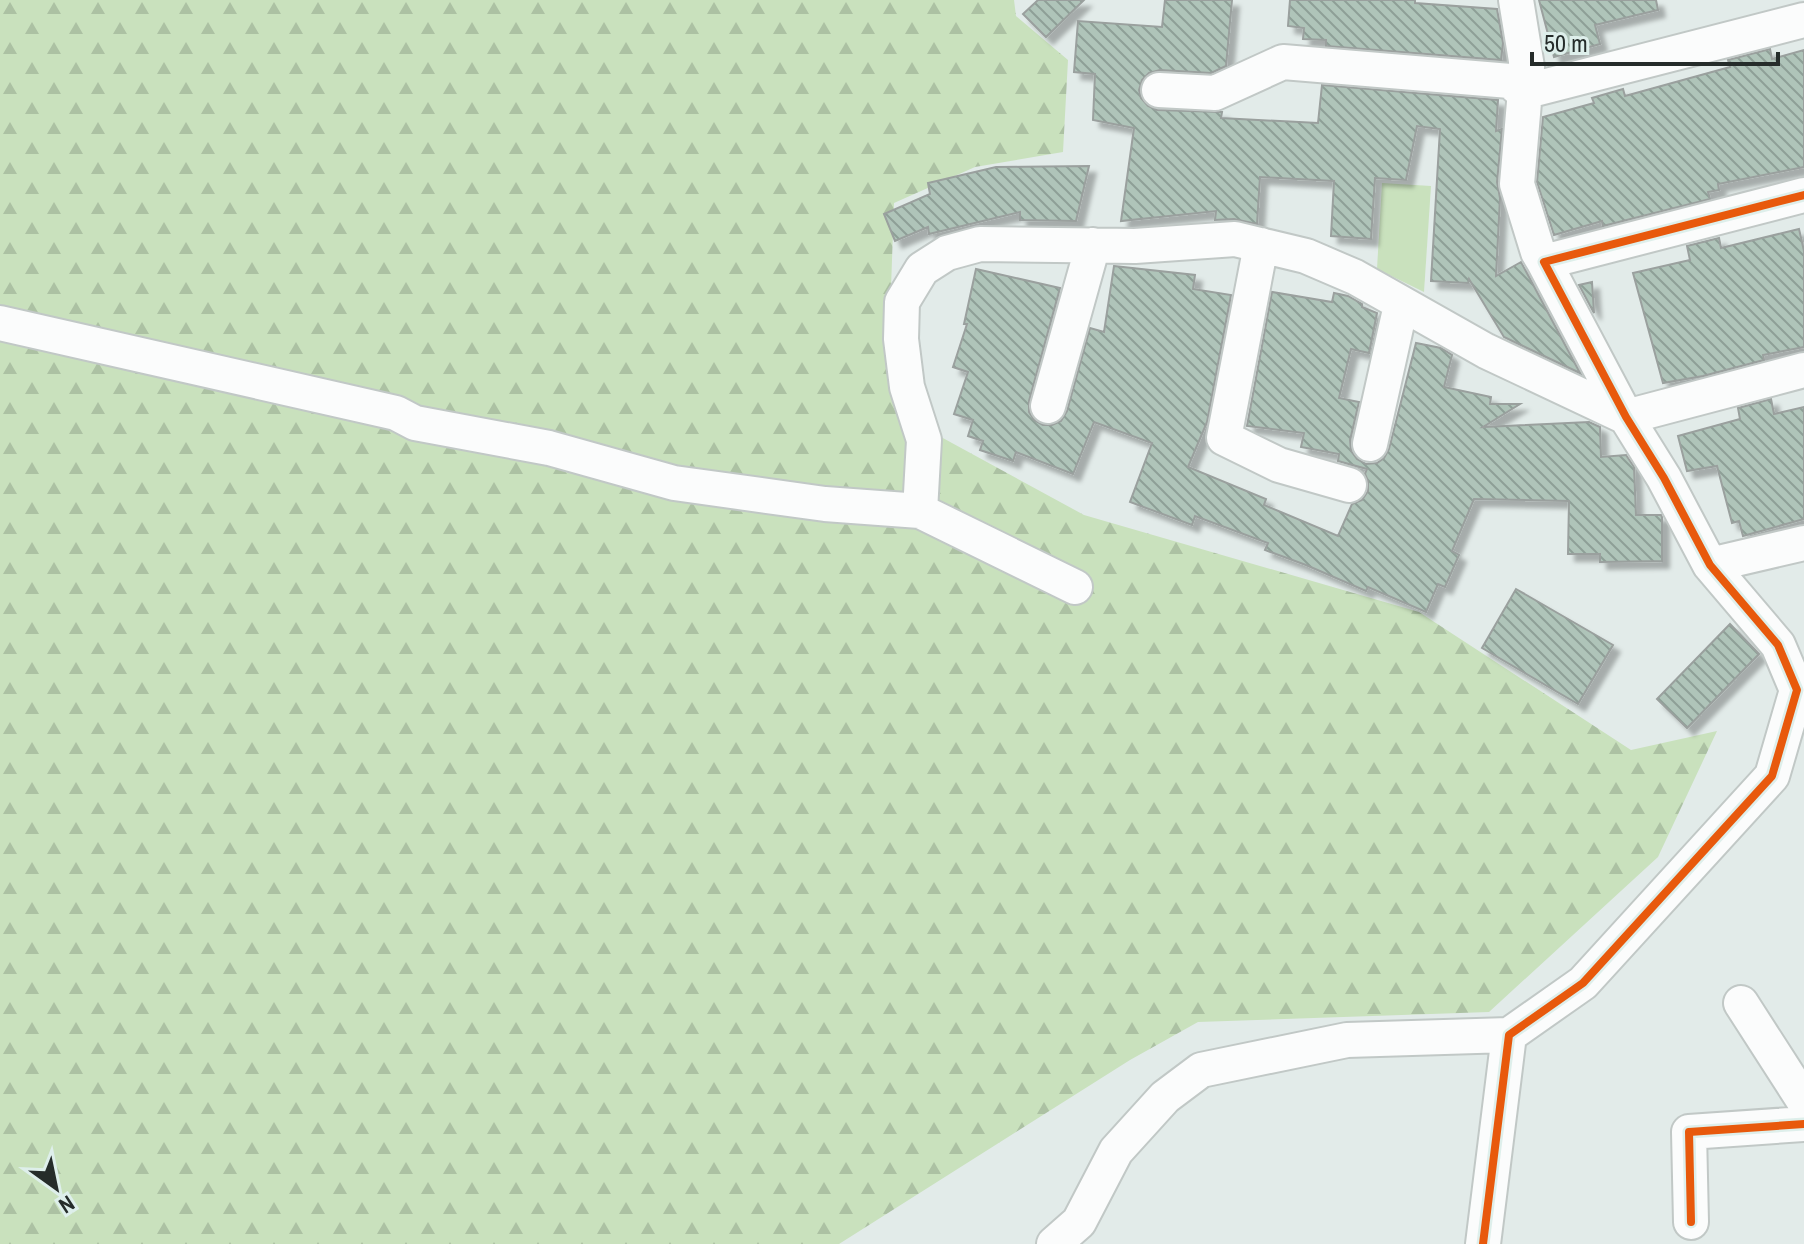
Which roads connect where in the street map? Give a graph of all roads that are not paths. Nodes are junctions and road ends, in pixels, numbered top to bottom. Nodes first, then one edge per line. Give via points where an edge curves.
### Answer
1 (1516, 0) edge
2 (1804, 20) edge
3 (1159, 90) dead end
4 (1523, 92) junction
5 (1804, 195) edge
6 (1093, 245) junction
7 (1261, 245) junction
8 (1544, 262) junction
9 (1401, 305) junction
10 (0, 323) edge
11 (1804, 370) edge
12 (1048, 406) dead end
13 (1626, 417) junction
14 (1370, 444) dead end
15 (1349, 485) dead end
16 (920, 511) junction
17 (1804, 543) edge
18 (1710, 565) junction
19 (1075, 587) dead end
20 (1741, 1003) dead end
21 (1509, 1035) junction
22 (1804, 1101) edge
23 (1804, 1124) edge
24 (1691, 1222) dead end
25 (1487, 1241) edge
26 (1054, 1244) edge

1 - 4 street via 1527,67
2 - 4 street
3 - 4 street via 1215,93 1283,62 1510,81
4 - 8 street via 1517,184
5 - 8 street
6 - 7 street via 1235,239
6 - 12 street
6 - 16 street via 980,244 947,253 922,269 902,302 901,339 907,387 924,440
7 - 9 street via 1306,256 1355,277
7 - 15 street via 1224,438 1279,465
8 - 13 street
9 - 13 street
9 - 14 street
10 - 16 street via 396,413 415,423 549,448 674,483
11 - 13 street
13 - 18 street
16 - 19 street
17 - 18 street
18 - 21 street via 1778,645 1797,690 1772,776 1583,983
20 - 22 street
21 - 25 street
21 - 26 street via 1347,1040 1201,1070 1165,1097 1116,1151 1079,1222
23 - 24 street via 1689,1132

